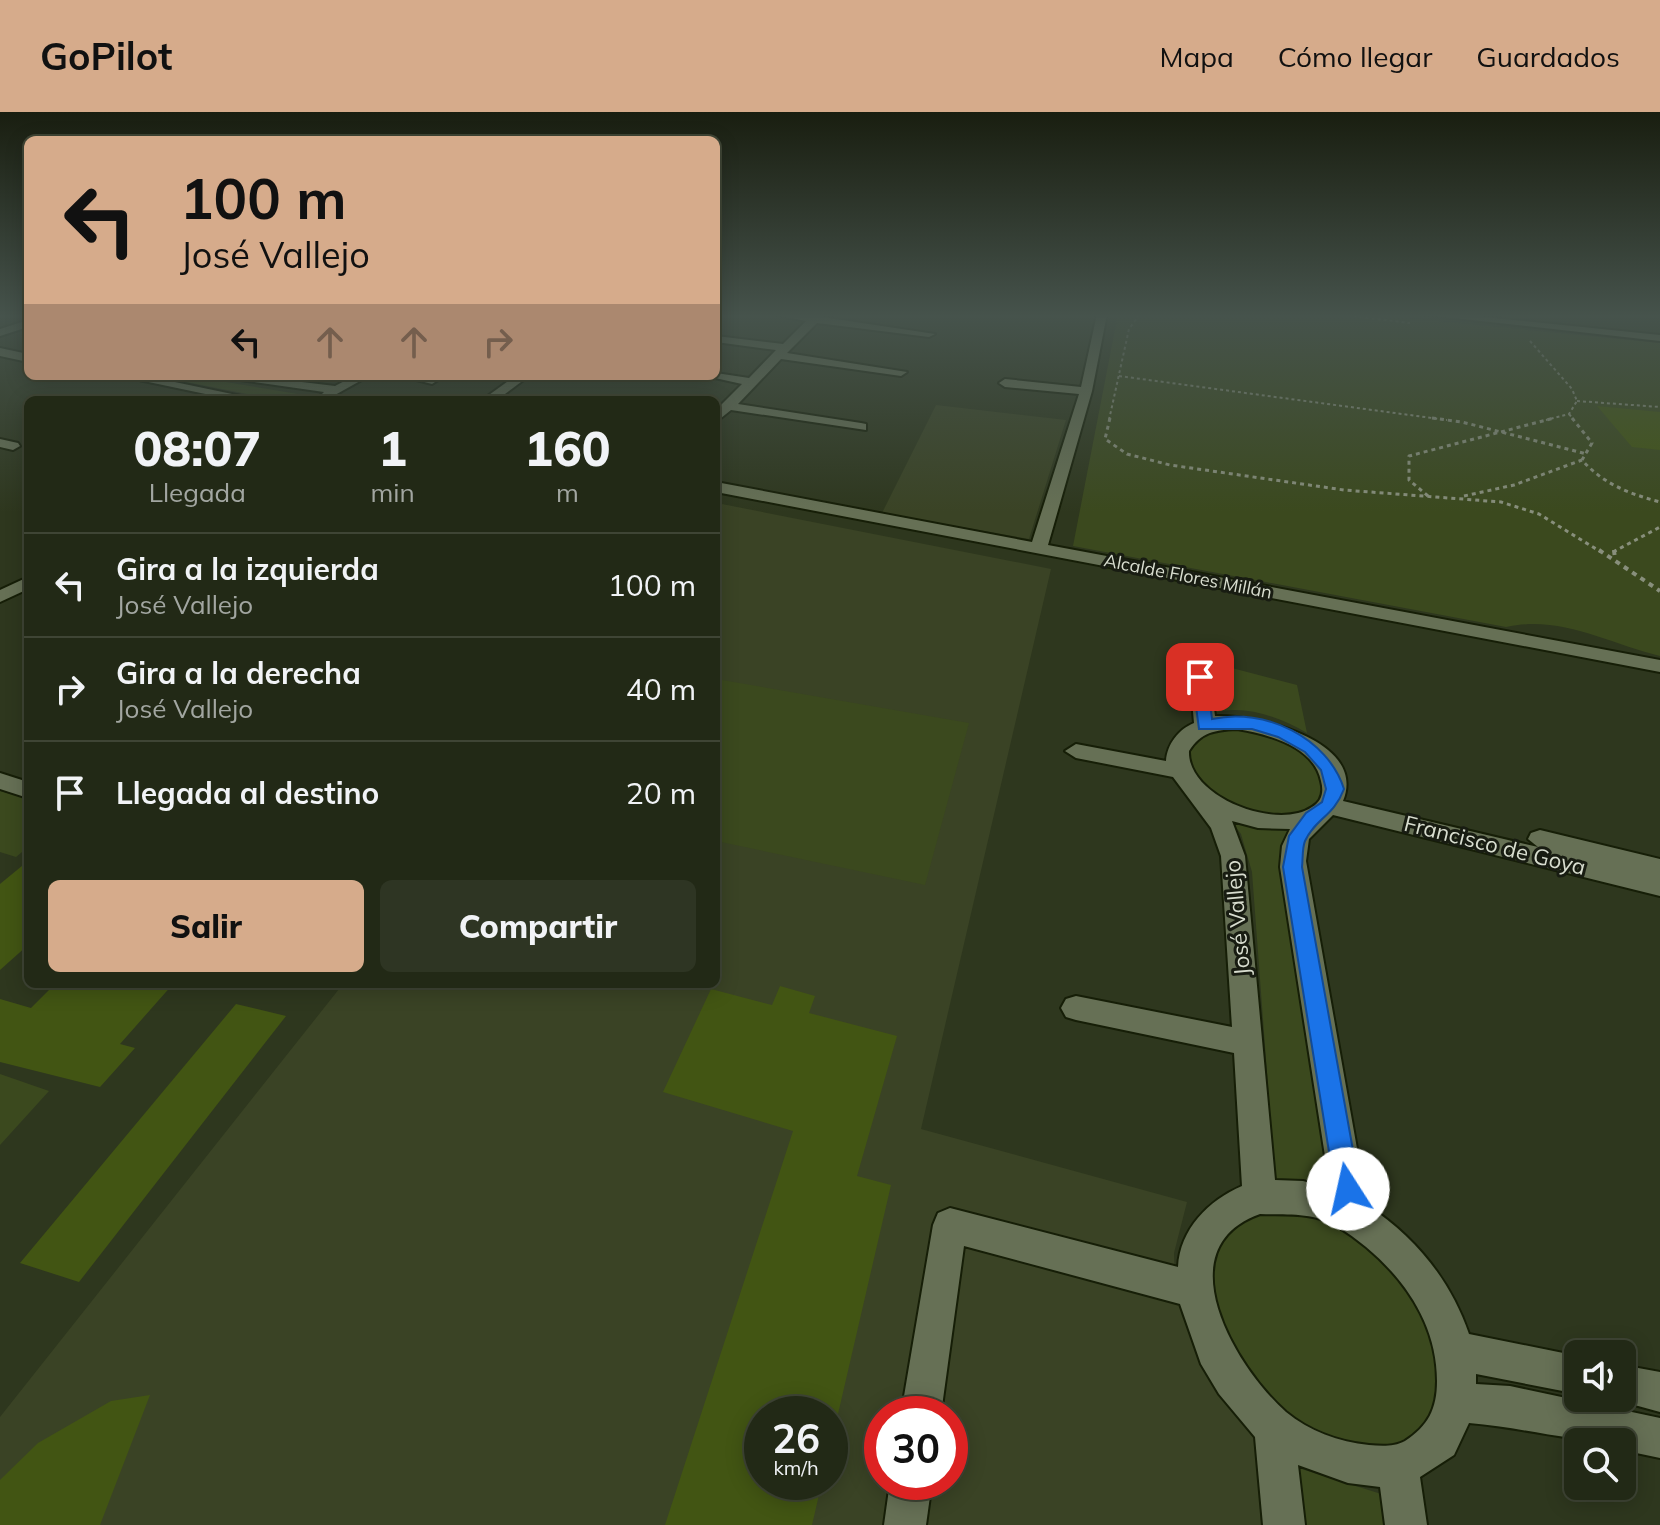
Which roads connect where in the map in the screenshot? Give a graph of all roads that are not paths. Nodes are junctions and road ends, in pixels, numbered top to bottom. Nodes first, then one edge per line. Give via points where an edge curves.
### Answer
1 (148, 380) edge
2 (259, 380) edge
3 (356, 380) edge
4 (517, 380) edge
5 (738, 380) edge
6 (1088, 380) edge
7 (752, 382) joint
8 (1005, 383) dead end
9 (338, 390) junction
10 (1086, 391) junction
11 (234, 396) edge
12 (327, 396) edge
13 (494, 396) edge
14 (728, 406) junction
15 (720, 414) edge
16 (861, 427) dead end
17 (720, 488) edge
18 (1039, 548) junction
19 (24, 584) edge
20 (0, 597) edge
21 (1660, 666) edge
22 (1200, 677) dead end
23 (1205, 726) junction
24 (1076, 751) dead end
25 (1180, 771) junction
26 (0, 781) edge
27 (24, 789) edge
28 (1205, 799) junction
29 (1326, 804) junction
30 (1660, 868) edge
31 (1660, 886) edge
32 (1076, 1008) dead end
33 (1248, 1043) junction
34 (1260, 1197) junction
35 (1352, 1217) junction
36 (1196, 1290) junction
37 (1456, 1351) junction
38 (1564, 1372) edge
39 (1636, 1387) edge
40 (1660, 1392) edge
41 (924, 1396) edge
42 (1457, 1402) junction
43 (1274, 1428) junction
44 (1660, 1438) edge
45 (1398, 1465) junction
46 (908, 1500) edge
47 (905, 1525) edge
48 (1284, 1525) edge
49 (1406, 1525) edge

1 - 11 street
2 - 9 street
3 - 9 street
4 - 13 street
5 - 7 street
6 - 10 street
7 - 14 street
8 - 10 street
9 - 12 street
10 - 18 street
14 - 15 street
14 - 16 street
17 - 18 street, Alcalde Flores Millán
18 - 21 street, Alcalde Flores Millán
19 - 20 street
22 - 23 street
23 - 25 street via 1181,740 1176,758
23 - 29 street via 1253,724 1311,748 1329,768
24 - 25 street
25 - 28 street, José Vallejo
26 - 27 street
28 - 29 street, José Vallejo via 1260,822 1289,823
28 - 33 street, José Vallejo via 1233,856
29 - 30 street, Francisco de Goya
29 - 31 street, Francisco de Goya
29 - 35 street via 1295,840 1293,867
32 - 33 street
33 - 34 street, José Vallejo
34 - 35 street via 1305,1198
34 - 36 street via 1233,1207 1211,1227 1198,1255
35 - 37 street via 1387,1241 1418,1273 1442,1311
36 - 41 street via 950,1225
36 - 43 street via 1206,1338 1233,1386
37 - 38 street
37 - 42 street
39 - 40 street
42 - 44 street via 1510,1406
42 - 45 street via 1437,1443
43 - 45 street via 1337,1462
43 - 48 street
45 - 49 street
46 - 47 street

